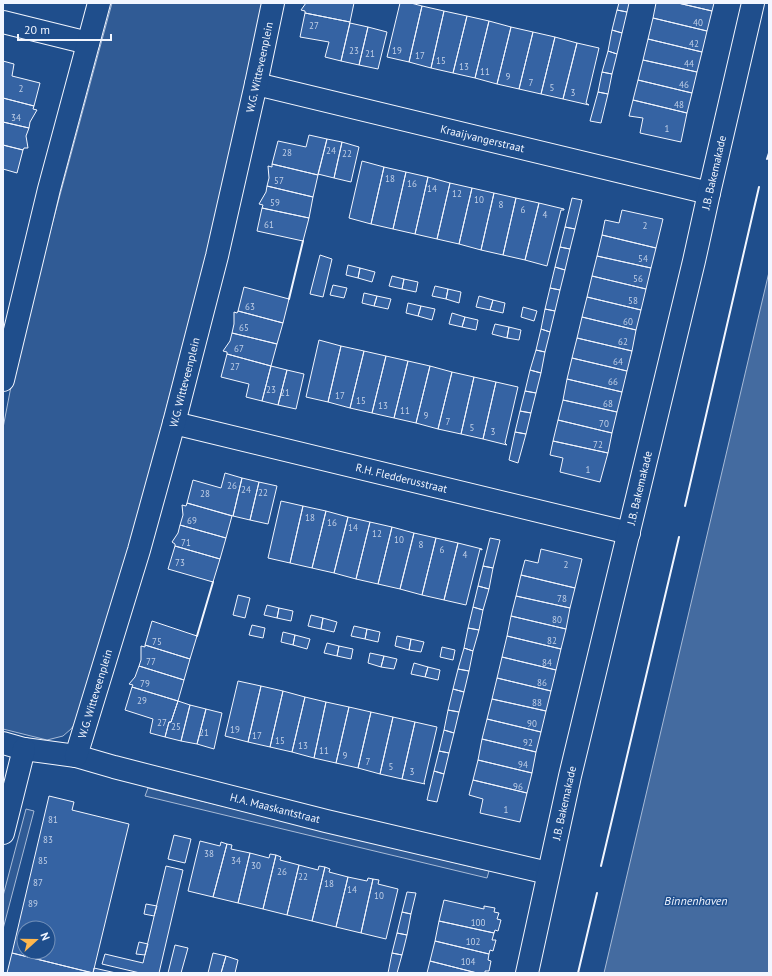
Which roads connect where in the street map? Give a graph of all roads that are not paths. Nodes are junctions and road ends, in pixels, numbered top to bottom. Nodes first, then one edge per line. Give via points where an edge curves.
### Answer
1 (99, 3) edge
2 (273, 3) edge
3 (753, 3) edge
4 (3, 22) edge
5 (88, 43) junction
6 (256, 84) junction
7 (708, 193) junction
8 (3, 380) edge
9 (174, 423) junction
10 (630, 534) junction
11 (3, 743) edge
12 (24, 749) junction
13 (76, 756) junction
14 (3, 832) edge
15 (548, 873) junction
16 (526, 973) edge

1 - 5 street
2 - 6 street, W.G. Witteveenplein
3 - 7 street, J.B. Bakemakade
4 - 5 street
5 - 8 street via 49,189
6 - 7 street, Kraaijvangerstraat
6 - 9 street, W.G. Witteveenplein via 217,256
7 - 10 street, J.B. Bakemakade
9 - 10 street, R.H. Fledderusstraat
9 - 13 street, W.G. Witteveenplein via 139,550
10 - 15 street, J.B. Bakemakade
11 - 12 street, H.A. Maaskantstraat
12 - 13 street, H.A. Maaskantstraat
12 - 14 street
13 - 15 street, H.A. Maaskantstraat via 326,821
15 - 16 street, J.B. Bakemakade

